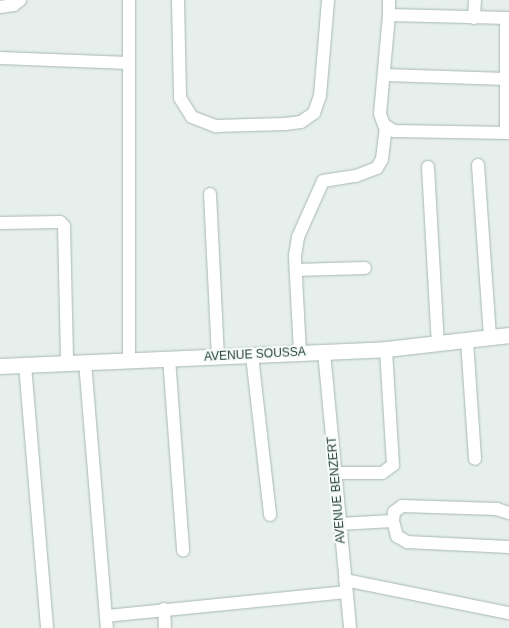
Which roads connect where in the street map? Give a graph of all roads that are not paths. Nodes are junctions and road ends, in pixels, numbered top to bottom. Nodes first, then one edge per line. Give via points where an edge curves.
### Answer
1 (20, 0) edge
2 (129, 0) edge
3 (178, 0) edge
4 (328, 0) edge
5 (389, 0) edge
6 (474, 0) edge
7 (0, 7) edge
8 (389, 15) junction
9 (474, 18) junction
10 (508, 18) edge
11 (0, 58) edge
12 (129, 64) junction
13 (384, 75) junction
14 (507, 79) junction
15 (386, 128) junction
16 (508, 133) edge
17 (478, 165) dead end
18 (428, 167) dead end
19 (210, 194) dead end
20 (0, 223) edge
21 (365, 268) dead end
22 (296, 270) junction
23 (509, 335) edge
24 (490, 338) junction
25 (467, 341) junction
26 (438, 344) junction
27 (386, 349) junction
28 (324, 352) junction
29 (300, 353) junction
30 (252, 356) junction
31 (218, 357) junction
32 (169, 358) junction
33 (129, 359) junction
34 (67, 362) junction
35 (85, 362) junction
36 (26, 365) junction
37 (0, 366) edge
38 (475, 459) dead end
39 (336, 473) junction
40 (509, 513) edge
41 (270, 515) dead end
42 (393, 521) junction
43 (339, 524) junction
44 (509, 547) edge
45 (183, 550) dead end
46 (346, 586) junction
47 (164, 609) junction
48 (509, 613) edge
49 (107, 622) edge
50 (47, 628) edge
51 (165, 628) edge
52 (350, 628) edge

1 - 7 street
2 - 12 street
3 - 4 street via 180,98 192,117 216,126 285,124 300,122 314,113 320,96
5 - 8 street
6 - 9 street
8 - 9 street
8 - 13 street
9 - 10 street
10 - 14 street
11 - 12 street
12 - 33 street
13 - 14 street
13 - 15 street via 380,114
14 - 16 street
15 - 16 street via 394,131
15 - 22 street via 382,159 376,168 320,184 312,211 298,237
17 - 24 street
18 - 26 street
19 - 31 street
20 - 34 street via 57,222 64,226
21 - 22 street
22 - 29 street
23 - 24 street, AVENUE SOUSSA
24 - 25 street, AVENUE SOUSSA
25 - 26 street, AVENUE SOUSSA
25 - 38 street
26 - 27 street, AVENUE SOUSSA
27 - 28 street, AVENUE SOUSSA
27 - 39 street via 393,464 382,473
28 - 29 street, AVENUE SOUSSA
28 - 39 street, AVENUE BENZERT
29 - 30 street, AVENUE SOUSSA
30 - 31 street, AVENUE SOUSSA
30 - 41 street
31 - 32 street, AVENUE SOUSSA
32 - 33 street, AVENUE SOUSSA
32 - 45 street
33 - 35 street, AVENUE SOUSSA
34 - 35 street, AVENUE SOUSSA
34 - 36 street, AVENUE SOUSSA
35 - 49 street
36 - 37 street, AVENUE SOUSSA
36 - 50 street
39 - 43 street, AVENUE BENZERT
40 - 42 street via 497,509 402,506 394,512
42 - 43 street
42 - 44 street via 397,536 407,542
43 - 46 street, AVENUE BENZERT
46 - 47 street
46 - 48 street
46 - 52 street, AVENUE BENZERT
47 - 49 street
47 - 51 street

